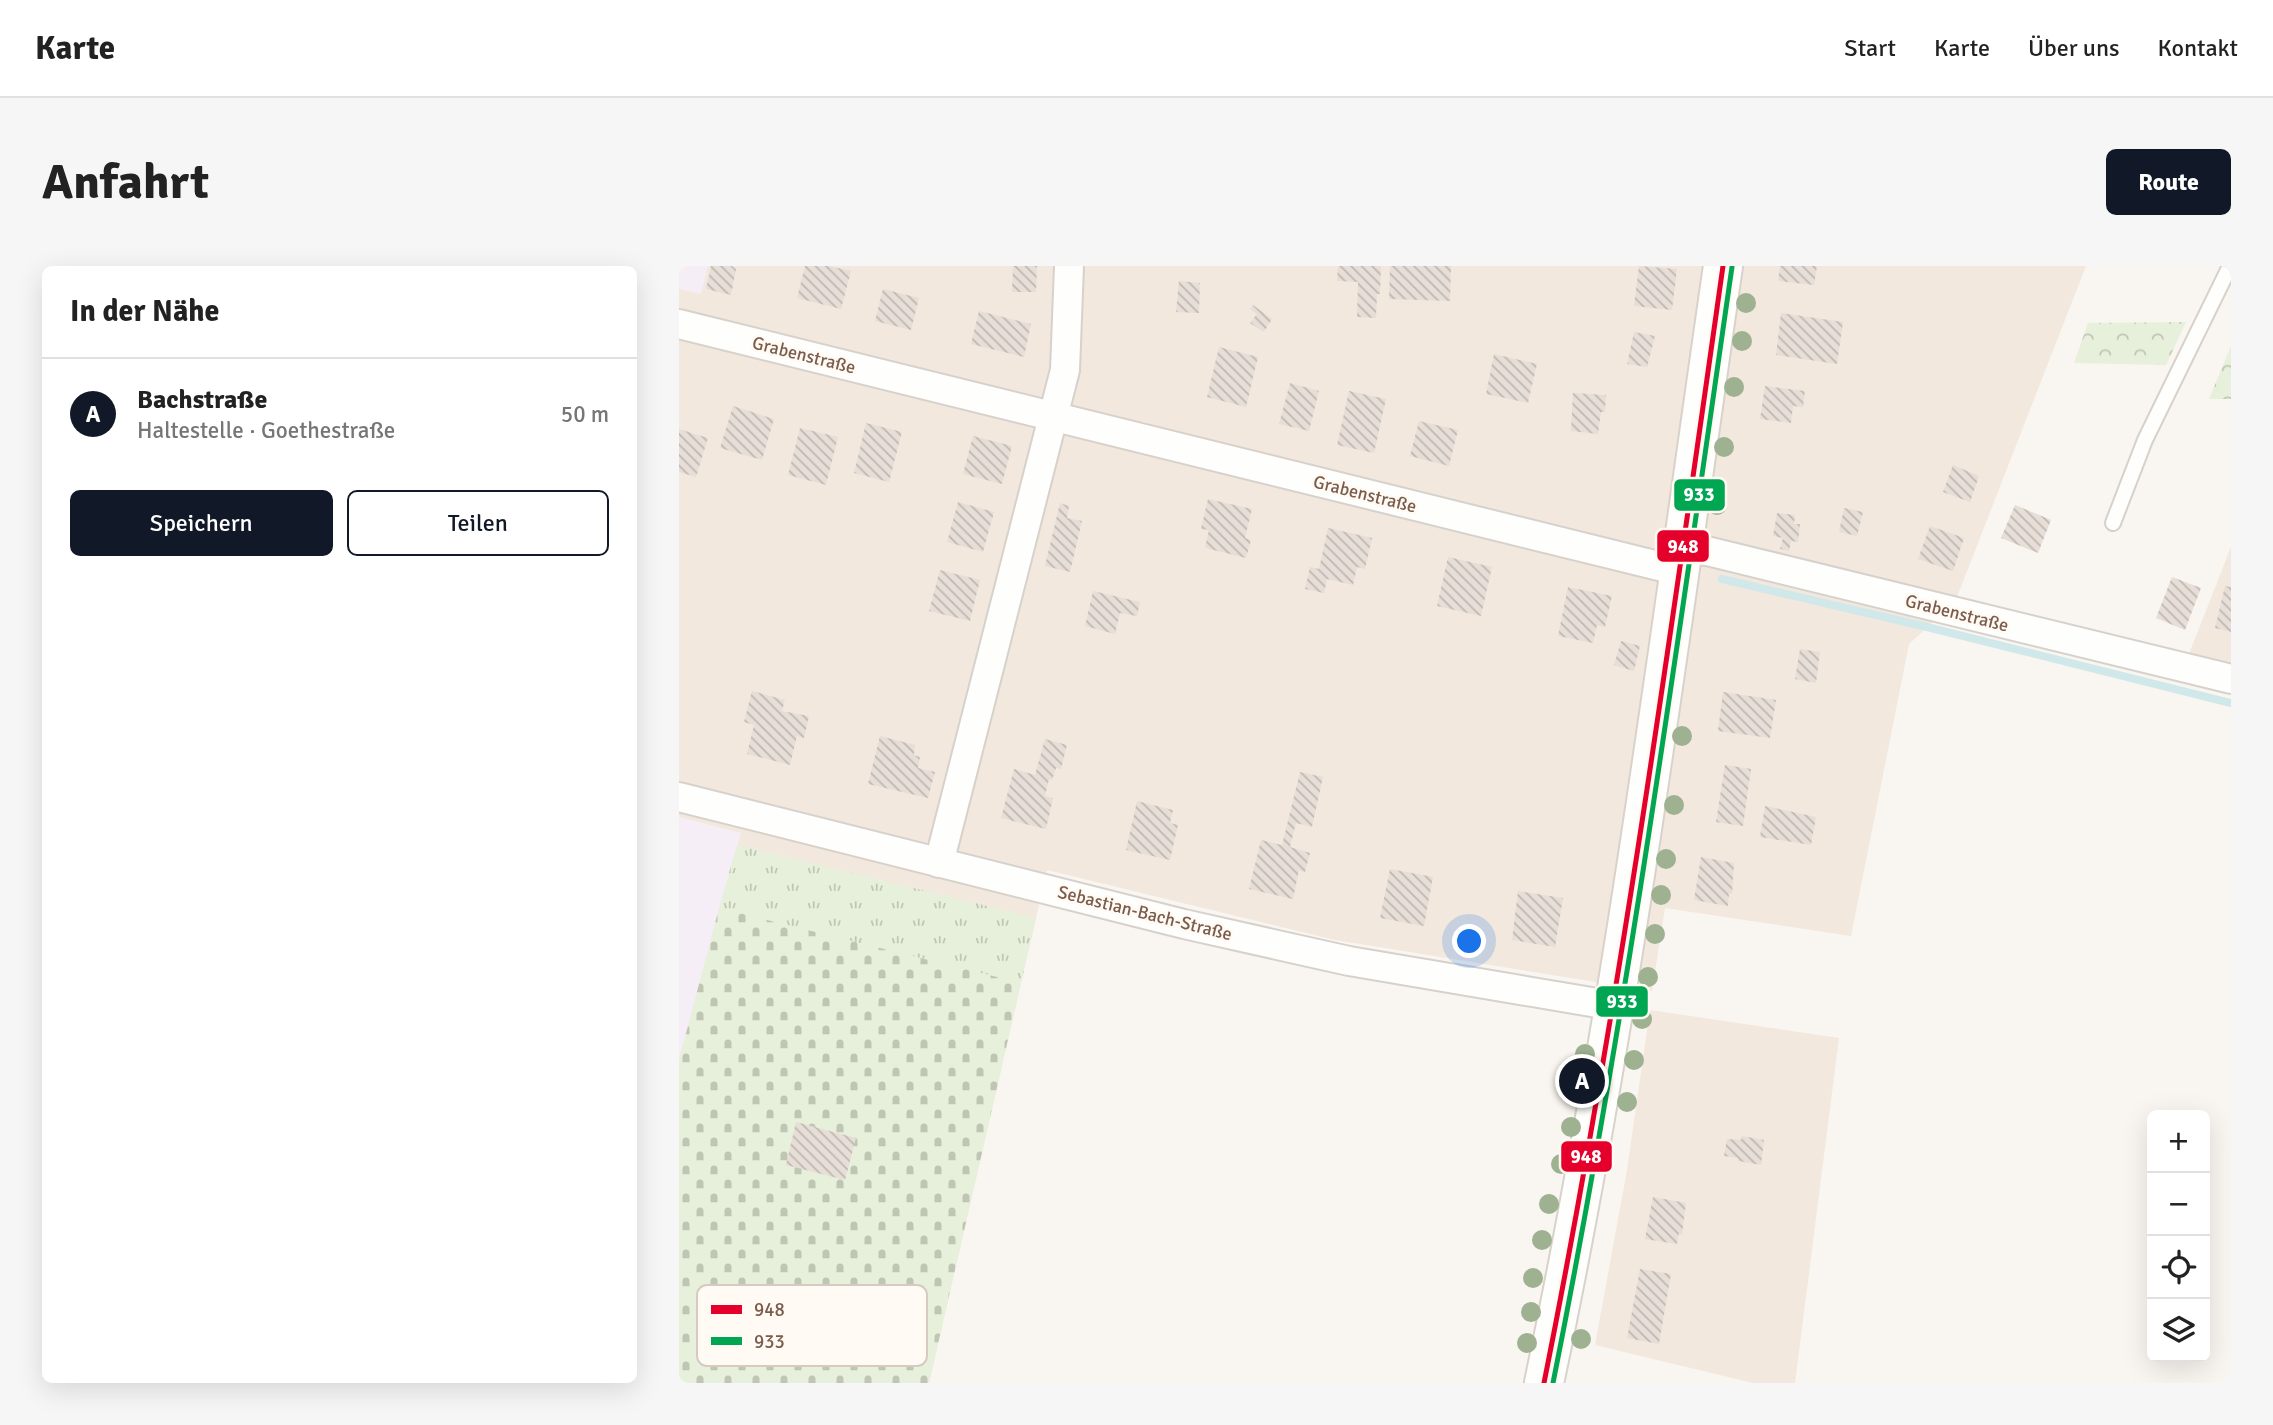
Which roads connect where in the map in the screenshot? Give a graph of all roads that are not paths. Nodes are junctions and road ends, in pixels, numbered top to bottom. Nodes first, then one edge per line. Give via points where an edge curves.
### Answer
1 (1069, 266) edge
2 (1723, 266) edge
3 (2230, 266) edge
4 (679, 324) edge
5 (1052, 416) junction
6 (2113, 523) dead end
7 (1681, 559) junction
8 (2231, 679) edge
9 (679, 797) edge
10 (939, 863) junction
11 (1615, 1006) junction
12 (1544, 1383) edge

1 - 5 street via 1065,370
2 - 7 street
3 - 6 lane via 2144,440
4 - 5 street, Grabenstraße
5 - 7 street, Grabenstraße
5 - 10 street
7 - 8 street, Grabenstraße via 1707,551
7 - 11 street
9 - 10 street, Sebastian-Bach-Straße
10 - 11 street, Sebastian-Bach-Straße via 1349,961
11 - 12 street

